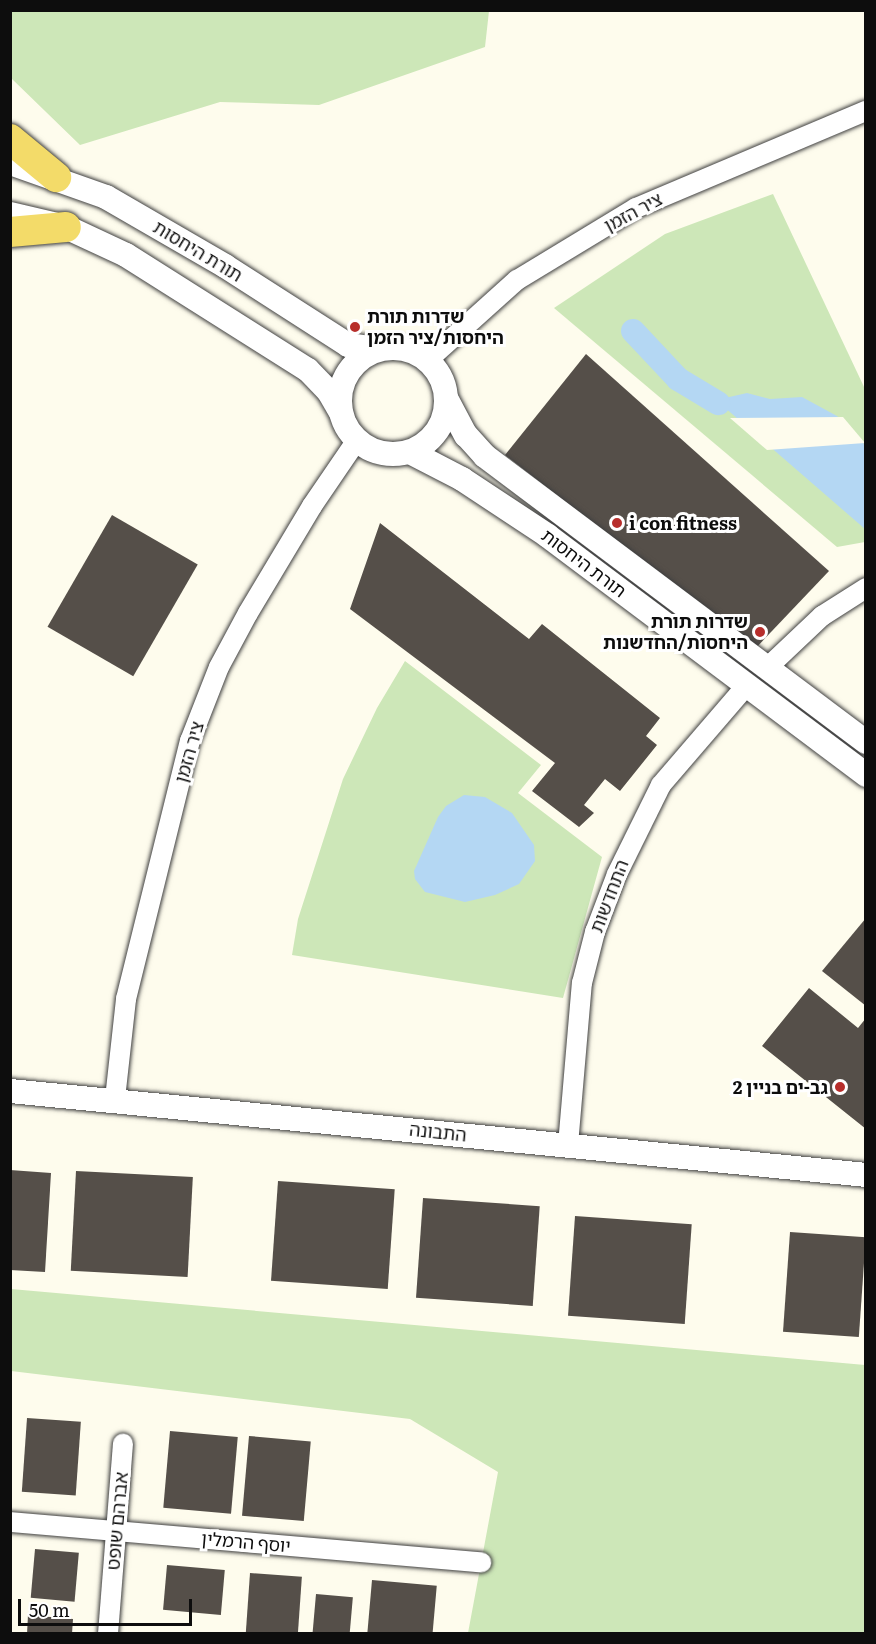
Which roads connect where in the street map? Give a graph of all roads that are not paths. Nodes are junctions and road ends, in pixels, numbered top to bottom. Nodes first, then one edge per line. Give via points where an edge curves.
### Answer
1 (866, 111) edge
2 (10, 139) edge
3 (10, 163) edge
4 (56, 177) junction
5 (10, 214) edge
6 (66, 227) junction
7 (10, 232) edge
8 (378, 349) junction
9 (428, 360) junction
10 (447, 400) junction
11 (341, 413) junction
12 (357, 440) junction
13 (410, 452) junction
14 (866, 588) edge
15 (767, 668) junction
16 (747, 686) junction
17 (866, 742) edge
18 (866, 775) edge
19 (10, 1090) edge
20 (115, 1099) junction
21 (568, 1145) junction
22 (866, 1175) edge
23 (123, 1444) dead end
24 (10, 1521) edge
25 (116, 1531) junction
26 (481, 1562) dead end
27 (108, 1634) edge

1 - 9 street, ציר הזמן via 636,208 517,280
2 - 4 main road
3 - 4 street, תורת היחסות
4 - 8 street, תורת היחסות via 106,197 158,226 348,345
5 - 6 street
6 - 7 main road
6 - 11 street via 126,255 308,370 329,392
8 - 9 street via 412,351
8 - 11 street via 363,356 343,381
9 - 10 street via 444,385
10 - 13 street via 437,432
10 - 15 street, תורת היחסות via 466,435 485,456
11 - 12 street
12 - 13 street via 382,453
12 - 20 street, ציר הזמן via 312,506 219,666 190,741 126,999
13 - 16 street, תורת היחסות via 462,479 548,536
14 - 15 street via 822,616
15 - 17 street, תורת היחסות
16 - 18 street, תורת היחסות
16 - 21 street, התחדשות via 661,785 608,897 582,983
19 - 20 street, התבונה
20 - 21 street, התבונה
21 - 22 street, התבונה
23 - 25 street, אברהם שופט
24 - 25 street, יוסף הרמלין
25 - 26 street, יוסף הרמלין
25 - 27 street, אברהם שופט

